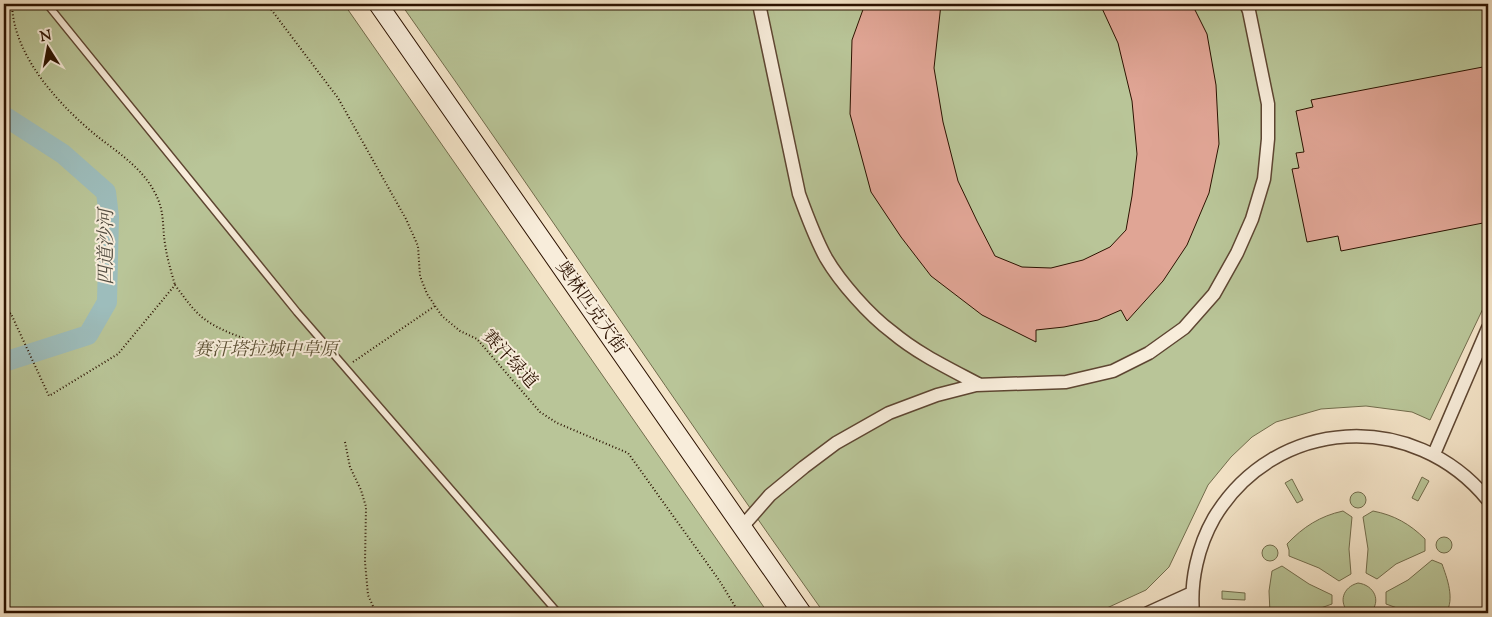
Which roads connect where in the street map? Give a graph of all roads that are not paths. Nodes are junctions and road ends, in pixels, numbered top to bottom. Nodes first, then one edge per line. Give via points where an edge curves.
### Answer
1 (47, 4) edge
2 (366, 4) edge
3 (378, 4) edge
4 (759, 4) edge
5 (1246, 4) edge
6 (1488, 328) edge
7 (980, 385) junction
8 (1434, 454) junction
9 (1488, 500) edge
10 (742, 526) junction
11 (1192, 604) edge
12 (558, 613) edge
13 (790, 613) edge
14 (802, 613) edge
15 (1148, 613) edge
16 (1174, 613) edge

1 - 12 lane via 297,312
2 - 13 main road, 奥林匹克大街
3 - 10 main road, 奥林匹克大街
4 - 7 street via 799,194 827,259 856,297 891,332
5 - 7 street via 1268,104 1264,179 1252,219 1214,294 1184,328 1150,353 1113,371 1066,382
6 - 8 street
7 - 10 street via 937,395 889,413 836,444 770,495
8 - 9 street via 1466,476
8 - 11 street via 1388,439 1353,436 1318,440 1270,461 1230,495 1215,517 1198,556
10 - 14 main road, 奥林匹克大街
11 - 15 street
11 - 16 street

